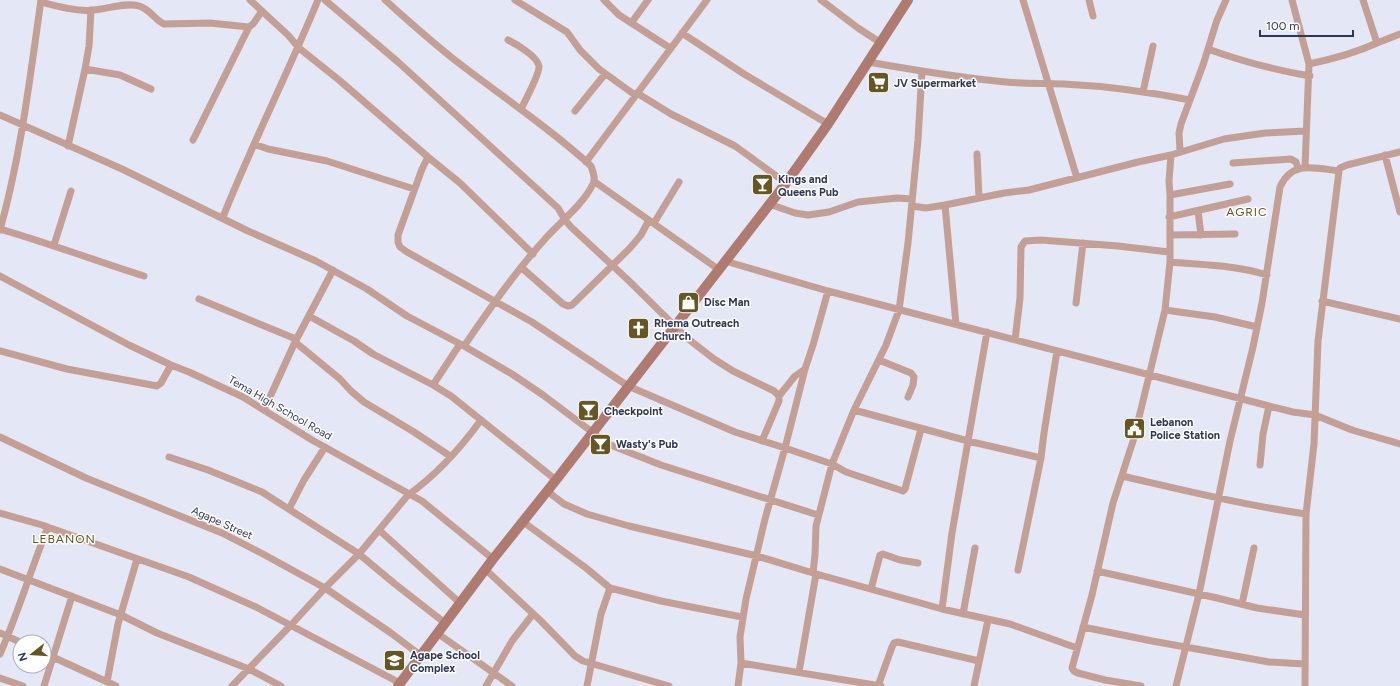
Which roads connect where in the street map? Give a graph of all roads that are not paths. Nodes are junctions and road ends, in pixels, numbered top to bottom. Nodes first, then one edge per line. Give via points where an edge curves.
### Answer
1 (250, 0) edge
2 (318, 0) edge
3 (325, 0) edge
4 (385, 0) edge
5 (514, 0) edge
6 (604, 0) edge
7 (648, 0) edge
8 (707, 0) edge
9 (821, 0) edge
10 (908, 0) edge
11 (1023, 0) edge
12 (1089, 0) edge
13 (1226, 0) edge
14 (1292, 0) edge
15 (1363, 0) edge
16 (41, 1) edge
17 (121, 3) edge
18 (91, 10) junction
19 (262, 11) junction
20 (1093, 16) dead end
21 (632, 22) junction
22 (249, 27) junction
23 (682, 33) junction
24 (1400, 34) edge
25 (508, 40) dead end
26 (881, 43) junction
27 (1377, 43) junction
28 (1153, 46) dead end
29 (299, 48) junction
30 (670, 48) junction
31 (1208, 49) junction
32 (868, 62) junction
33 (1309, 64) junction
34 (85, 69) junction
35 (922, 71) junction
36 (604, 74) junction
37 (1310, 76) junction
38 (1048, 85) junction
39 (152, 89) dead end
40 (1143, 92) junction
41 (636, 94) junction
42 (1190, 100) junction
43 (521, 109) junction
44 (575, 111) dead end
45 (0, 116) edge
46 (828, 124) junction
47 (24, 126) junction
48 (1306, 131) junction
49 (193, 140) dead end
50 (254, 144) junction
51 (68, 146) junction
52 (1180, 151) junction
53 (1400, 152) edge
54 (977, 154) dead end
55 (1171, 155) junction
56 (1385, 155) junction
57 (428, 157) junction
58 (586, 162) junction
59 (1233, 163) dead end
60 (1301, 168) junction
61 (1339, 171) junction
62 (1077, 178) junction
63 (595, 182) junction
64 (679, 182) dead end
65 (786, 183) junction
66 (1230, 184) dead end
67 (414, 189) junction
68 (71, 191) dead end
69 (1170, 195) junction
70 (979, 198) junction
71 (1248, 199) dead end
72 (912, 203) junction
73 (769, 204) junction
74 (945, 205) junction
75 (1198, 211) junction
76 (1400, 212) edge
77 (224, 217) junction
78 (1170, 217) junction
79 (565, 220) junction
80 (652, 222) junction
81 (0, 229) edge
82 (1235, 234) dead end
83 (1170, 235) junction
84 (1201, 235) junction
85 (1084, 243) junction
86 (54, 245) junction
87 (1169, 252) junction
88 (533, 254) junction
89 (1170, 262) junction
90 (612, 264) junction
91 (722, 265) junction
92 (522, 268) junction
93 (333, 270) junction
94 (1267, 275) junction
95 (0, 276) edge
96 (144, 276) dead end
97 (828, 291) junction
98 (199, 299) dead end
99 (495, 301) junction
100 (1322, 301) junction
101 (1076, 303) dead end
102 (899, 310) junction
103 (1165, 310) junction
104 (309, 316) junction
105 (1400, 319) edge
106 (956, 324) junction
107 (674, 326) junction
108 (1257, 327) junction
109 (988, 332) junction
110 (1015, 340) junction
111 (296, 341) junction
112 (462, 345) junction
113 (0, 351) edge
114 (1057, 351) junction
115 (879, 360) junction
116 (171, 365) junction
117 (805, 369) junction
118 (1150, 375) junction
119 (433, 385) junction
120 (628, 386) junction
121 (779, 396) junction
122 (908, 397) dead end
123 (1240, 398) junction
124 (1269, 406) junction
125 (264, 410) junction
126 (854, 410) junction
127 (1315, 414) junction
128 (481, 420) junction
129 (921, 429) junction
130 (592, 433) junction
131 (0, 437) edge
132 (762, 441) junction
133 (968, 441) junction
134 (1400, 444) edge
135 (325, 447) junction
136 (785, 448) junction
137 (450, 456) junction
138 (169, 458) dead end
139 (1041, 458) junction
140 (832, 464) junction
141 (1260, 465) dead end
142 (1122, 476) junction
143 (556, 480) junction
144 (547, 491) junction
145 (408, 495) junction
146 (1218, 498) junction
147 (770, 500) junction
148 (289, 509) junction
149 (0, 513) edge
150 (1306, 514) junction
151 (818, 515) junction
152 (522, 521) junction
153 (48, 527) junction
154 (379, 530) junction
155 (975, 548) dead end
156 (1254, 548) dead end
157 (360, 554) junction
158 (757, 556) junction
159 (137, 559) junction
160 (493, 559) junction
161 (918, 563) dead end
162 (0, 569) edge
163 (485, 569) junction
164 (1018, 570) dead end
165 (1097, 571) junction
166 (814, 574) junction
167 (28, 580) junction
168 (325, 588) junction
169 (610, 588) junction
170 (871, 589) junction
171 (1199, 594) junction
172 (72, 596) junction
173 (460, 603) junction
174 (1242, 604) junction
175 (942, 609) junction
176 (533, 614) junction
177 (963, 614) junction
178 (1304, 614) junction
179 (121, 615) junction
180 (742, 617) junction
181 (988, 620) junction
182 (445, 623) junction
183 (291, 625) junction
184 (1083, 627) junction
185 (0, 633) edge
186 (437, 633) junction
187 (8, 636) junction
188 (12, 638) edge
189 (1186, 646) junction
190 (1077, 648) junction
191 (0, 654) edge
192 (420, 655) junction
193 (53, 657) junction
194 (979, 662) junction
195 (592, 663) junction
196 (741, 663) junction
197 (1305, 664) junction
198 (249, 669) junction
199 (799, 672) junction
200 (493, 674) junction
201 (0, 678) edge
202 (108, 682) junction
203 (399, 684) edge
204 (23, 686) edge
205 (44, 686) edge
206 (116, 686) edge
207 (232, 686) edge
208 (281, 686) edge
209 (486, 686) edge
210 (512, 686) edge
211 (587, 686) edge
212 (669, 686) edge
213 (738, 686) edge
214 (879, 686) edge
215 (974, 686) edge
216 (1141, 686) edge
217 (1176, 686) edge
218 (1305, 686) edge

1 - 19 street
2 - 29 street
3 - 79 street via 496,151 558,208
4 - 43 street via 429,39
5 - 36 street via 567,32 580,50
6 - 21 street
7 - 21 street
8 - 23 street
9 - 26 street
10 - 26 main road
11 - 38 street
12 - 20 street
13 - 31 street
14 - 33 street
15 - 27 street
16 - 18 street
16 - 47 street
17 - 18 street
17 - 22 street via 138,5 164,24 210,23
18 - 34 street
19 - 22 street
19 - 29 street
21 - 30 street
22 - 49 street
23 - 30 street
23 - 46 street
24 - 27 street
25 - 43 street via 532,56 539,66
26 - 32 main road
27 - 33 street via 1343,56
28 - 40 street
29 - 50 street
29 - 57 street
30 - 41 street
31 - 37 street via 1269,68
31 - 42 street
32 - 35 street
32 - 46 main road
33 - 37 street
34 - 39 street via 120,75
34 - 51 street
35 - 38 street via 969,79
35 - 72 street
36 - 41 street
36 - 44 street
37 - 48 street
38 - 40 street via 1063,84
38 - 62 street
40 - 42 street
41 - 58 street
41 - 65 street via 736,146
42 - 52 street via 1181,124
43 - 58 street
45 - 47 street
46 - 65 main road
47 - 51 street
47 - 81 street
48 - 52 street via 1248,135
48 - 60 street
50 - 67 street via 327,161
50 - 77 street
51 - 77 street
52 - 55 street
53 - 56 street
54 - 70 street
55 - 62 street
55 - 69 street
56 - 61 street via 1346,165
56 - 76 street
57 - 67 street
57 - 88 street via 460,182
58 - 63 street via 591,166
59 - 60 street via 1291,159
60 - 61 street
60 - 94 street via 1288,174 1280,187
61 - 100 street
62 - 70 street
63 - 79 street
63 - 80 street
64 - 80 street
65 - 73 main road
66 - 69 street
67 - 99 street via 398,235 400,247
68 - 86 street
69 - 78 street
70 - 74 street
71 - 75 street
72 - 73 street via 897,198 858,202 829,212 808,215
72 - 74 street via 926,208
72 - 102 street
73 - 91 main road
74 - 106 street
75 - 78 street
75 - 84 street
77 - 93 street
78 - 83 street
79 - 88 street
79 - 90 street
80 - 90 street
80 - 91 street
81 - 86 street
82 - 84 street
83 - 84 street
83 - 87 street
85 - 87 street
85 - 101 street
85 - 110 street via 1041,240 1028,240 1022,243
86 - 96 street
87 - 89 street
88 - 92 street
89 - 94 street via 1254,271
89 - 103 street
90 - 92 street via 576,302 568,306
90 - 107 street
91 - 97 street
91 - 107 main road
92 - 99 street
93 - 104 street
93 - 112 street via 407,316
94 - 108 street
95 - 116 street, Tema High School Road
97 - 102 street
97 - 117 street
98 - 111 street
99 - 112 street
99 - 120 street via 532,322
100 - 105 street
100 - 127 street
102 - 106 street
102 - 115 street
103 - 108 street via 1215,317
103 - 118 street
104 - 111 street
104 - 119 street via 373,354
106 - 109 street
107 - 120 main road
107 - 121 street via 714,358 734,371 774,390
108 - 123 street
109 - 110 street
109 - 133 street
110 - 114 street
111 - 125 street
111 - 137 street via 364,402
112 - 119 street
112 - 130 street via 512,374
113 - 116 street via 67,369 157,386
114 - 118 street
114 - 139 street
115 - 122 street via 912,373 913,385
115 - 126 street
116 - 125 street, Tema High School Road via 243,397
117 - 121 street via 794,376
117 - 136 street
118 - 123 street
118 - 142 street
119 - 128 street
120 - 130 main road
120 - 132 street
121 - 132 street
123 - 124 street
123 - 146 street
124 - 127 street
124 - 141 street
125 - 135 street, Tema High School Road
126 - 129 street
126 - 140 street
127 - 134 street via 1352,430
127 - 150 street
128 - 137 street
128 - 143 street
129 - 133 street
129 - 140 street via 903,491 846,472
130 - 143 main road
130 - 147 street via 608,444 661,465
131 - 168 street, Agape Street via 86,478 222,533
132 - 136 street
133 - 139 street
133 - 175 street
135 - 145 street, Tema High School Road
135 - 148 street
136 - 140 street
136 - 147 street
137 - 145 street
138 - 148 street via 208,470 262,492
139 - 164 street
140 - 151 street
142 - 146 street
142 - 165 street
143 - 144 main road
144 - 152 main road
144 - 158 street via 564,504 587,514
145 - 154 street
145 - 160 street, Tema High School Road via 422,501
146 - 150 street
146 - 171 street
147 - 151 street
147 - 158 street
148 - 157 street
149 - 153 street
150 - 178 street
151 - 166 street
152 - 160 main road
152 - 169 street
153 - 159 street
153 - 167 street
154 - 157 street
154 - 173 street
155 - 177 street
156 - 174 street
157 - 168 street
157 - 182 street
158 - 166 street
158 - 180 street
159 - 179 street
159 - 183 street via 188,577
160 - 163 main road
161 - 170 street via 880,555
162 - 167 street
163 - 173 main road
163 - 176 street
165 - 171 street
165 - 184 street
166 - 170 street
166 - 199 street
167 - 172 street
167 - 187 street
168 - 183 street
168 - 192 street, Agape Street
169 - 180 street
169 - 195 street via 601,614
170 - 175 street
171 - 174 street
171 - 189 street
172 - 179 street
172 - 193 street
173 - 182 main road
174 - 178 street
175 - 177 street
176 - 195 street via 575,656
176 - 200 street via 512,641
177 - 181 street
178 - 197 street
179 - 198 street via 157,633
179 - 202 street
180 - 196 street
181 - 190 street via 1010,624
181 - 194 street
182 - 186 main road
183 - 198 street
183 - 203 street
184 - 189 street
184 - 190 street
185 - 187 street
186 - 192 main road
186 - 200 street
187 - 188 street
187 - 191 street
189 - 197 street via 1269,662
189 - 217 street
190 - 216 street via 1072,663 1074,671 1105,680
192 - 203 main road
193 - 202 street
193 - 205 street
194 - 214 street via 898,642 892,647
194 - 215 street
195 - 211 street
195 - 212 street
196 - 199 street
196 - 213 street
197 - 218 street
198 - 207 street
198 - 208 street
199 - 214 street
200 - 209 street
200 - 210 street
201 - 204 street
202 - 206 street

